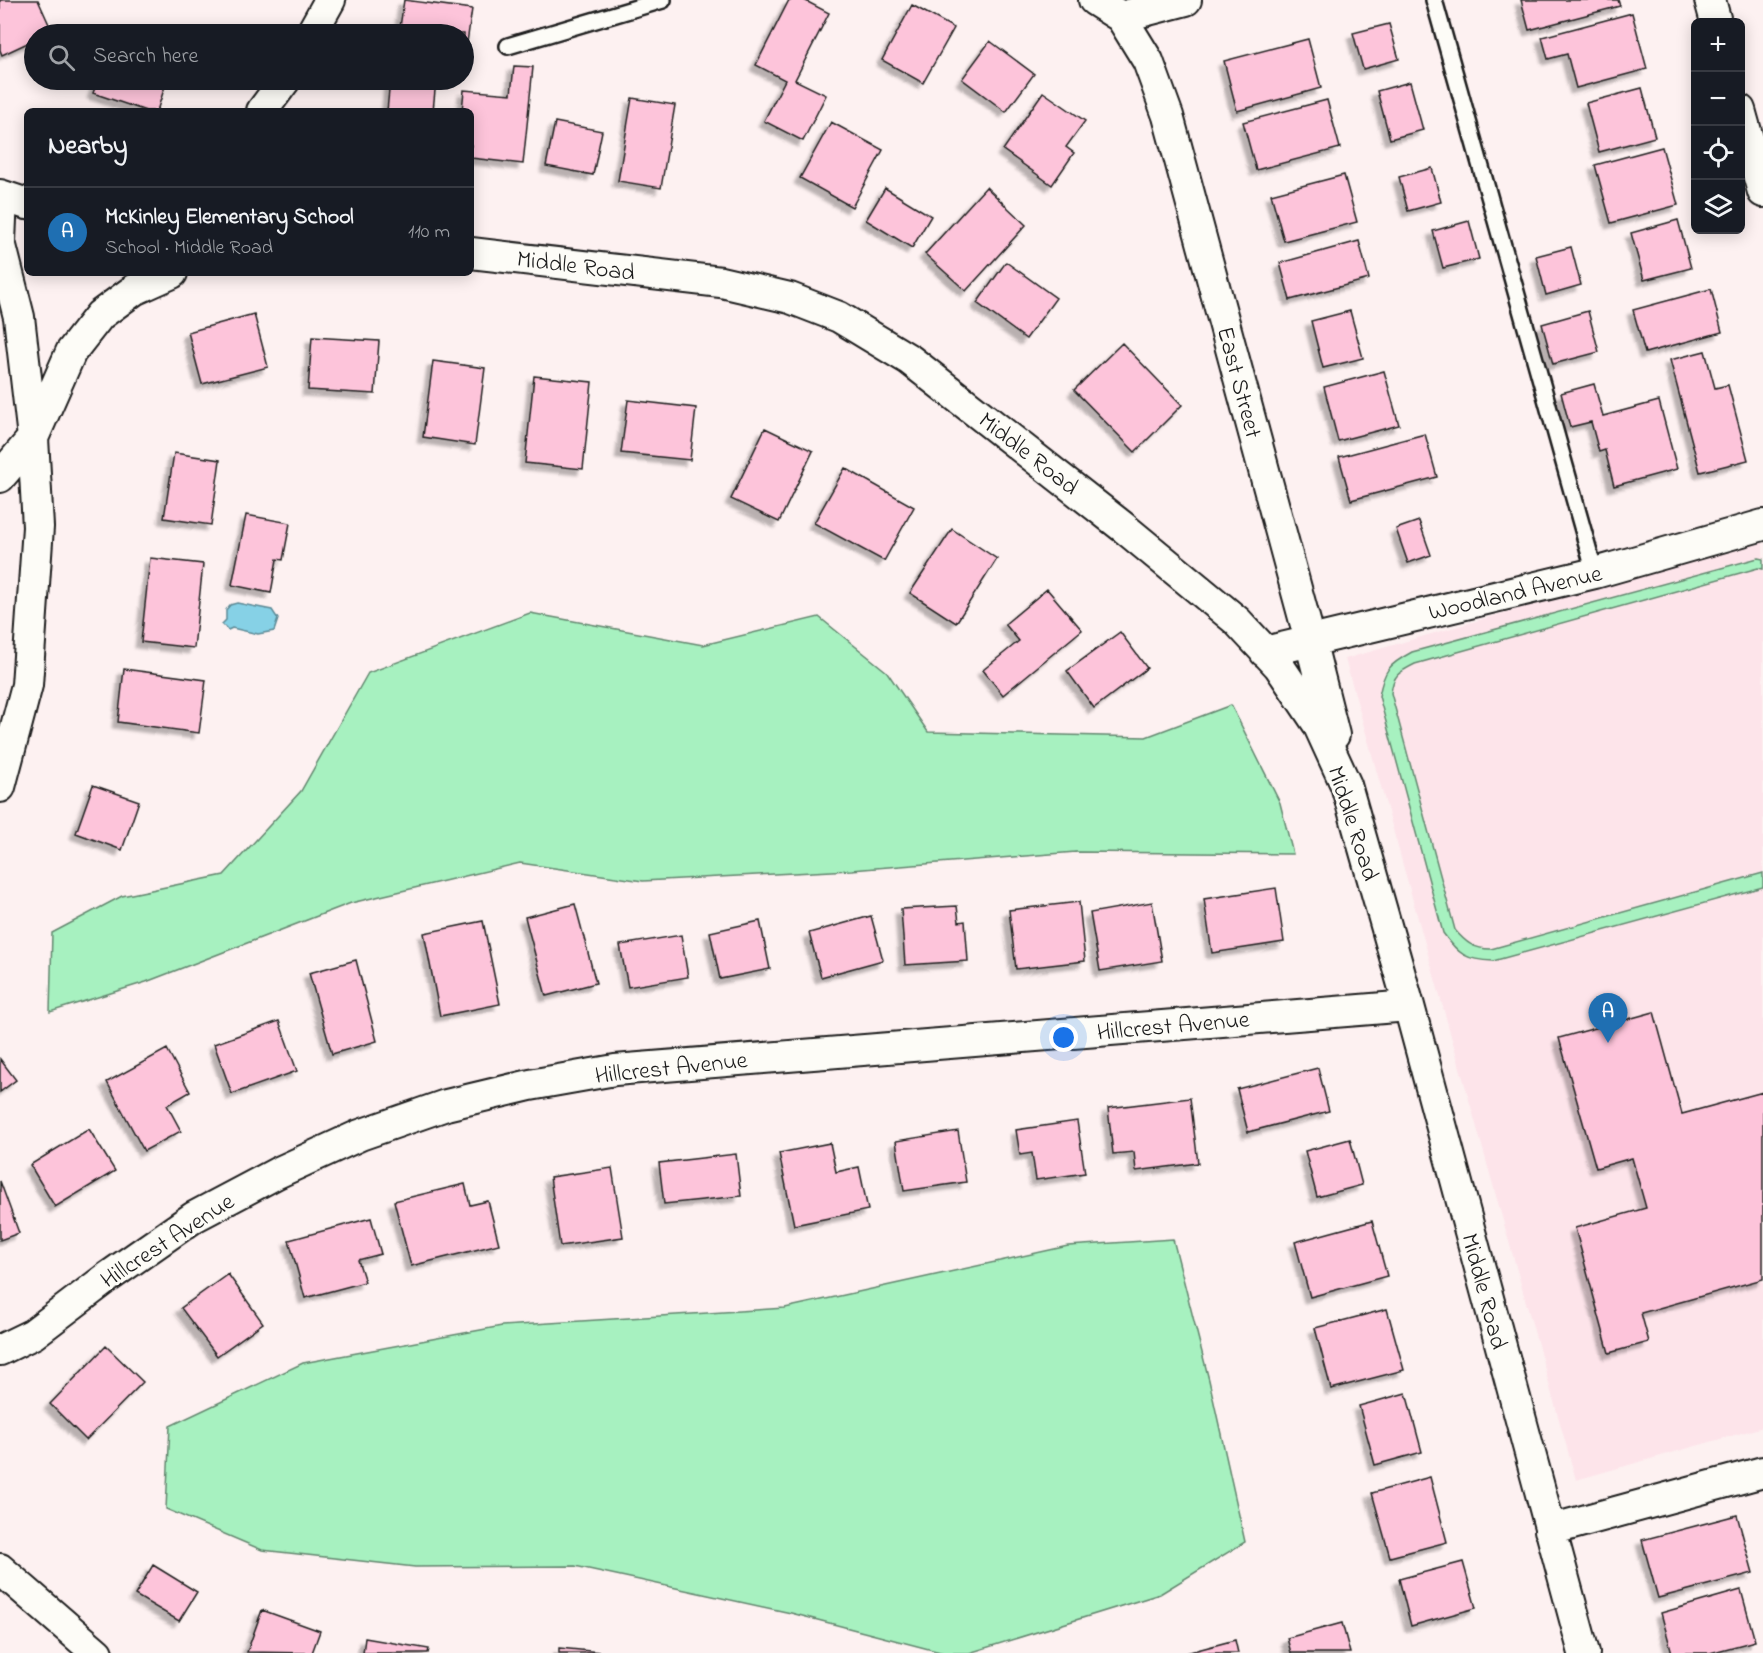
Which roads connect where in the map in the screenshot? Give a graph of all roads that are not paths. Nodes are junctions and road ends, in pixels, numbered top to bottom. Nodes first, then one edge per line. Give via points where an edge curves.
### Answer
1 (330, 0) edge
2 (663, 0) edge
3 (1094, 0) edge
4 (1185, 0) edge
5 (1434, 0) edge
6 (1710, 0) edge
7 (1121, 16) junction
8 (1715, 18) edge
9 (316, 24) edge
10 (508, 46) dead end
11 (278, 90) edge
12 (264, 108) edge
13 (1744, 126) edge
14 (1763, 192) edge
15 (10, 198) edge
16 (474, 253) edge
17 (165, 276) edge
18 (33, 438) junction
19 (0, 477) edge
20 (1763, 525) edge
21 (1595, 573) junction
22 (1310, 640) junction
23 (1265, 652) junction
24 (11, 695) edge
25 (1346, 785) junction
26 (0, 787) edge
27 (1409, 1006) junction
28 (0, 1350) edge
29 (1763, 1472) edge
30 (1550, 1530) junction
31 (0, 1569) edge
32 (97, 1653) edge
33 (1584, 1653) edge

1 - 9 street
2 - 10 lane
3 - 7 street, East Street
4 - 7 street
5 - 21 lane
6 - 8 street
7 - 22 street, East Street via 1148,61 1168,116
11 - 12 street
13 - 14 street
15 - 18 street via 0,242 19,317
16 - 23 street, Middle Road via 721,282 790,298 839,317 910,360 1123,527 1237,621
17 - 18 street via 134,290 100,315 71,352
18 - 19 street
18 - 24 street via 39,527 27,685
20 - 21 street, Woodland Avenue
21 - 22 street, Woodland Avenue
22 - 23 street, Woodland Avenue
22 - 25 street, East Street
23 - 25 street, Middle Road via 1318,724
24 - 26 street
25 - 27 street, Middle Road
27 - 28 street, Hillcrest Avenue via 615,1071 530,1085 446,1105 360,1135 194,1217 33,1334
27 - 30 street, Middle Road
29 - 30 street
30 - 33 street, Middle Road
31 - 32 street

